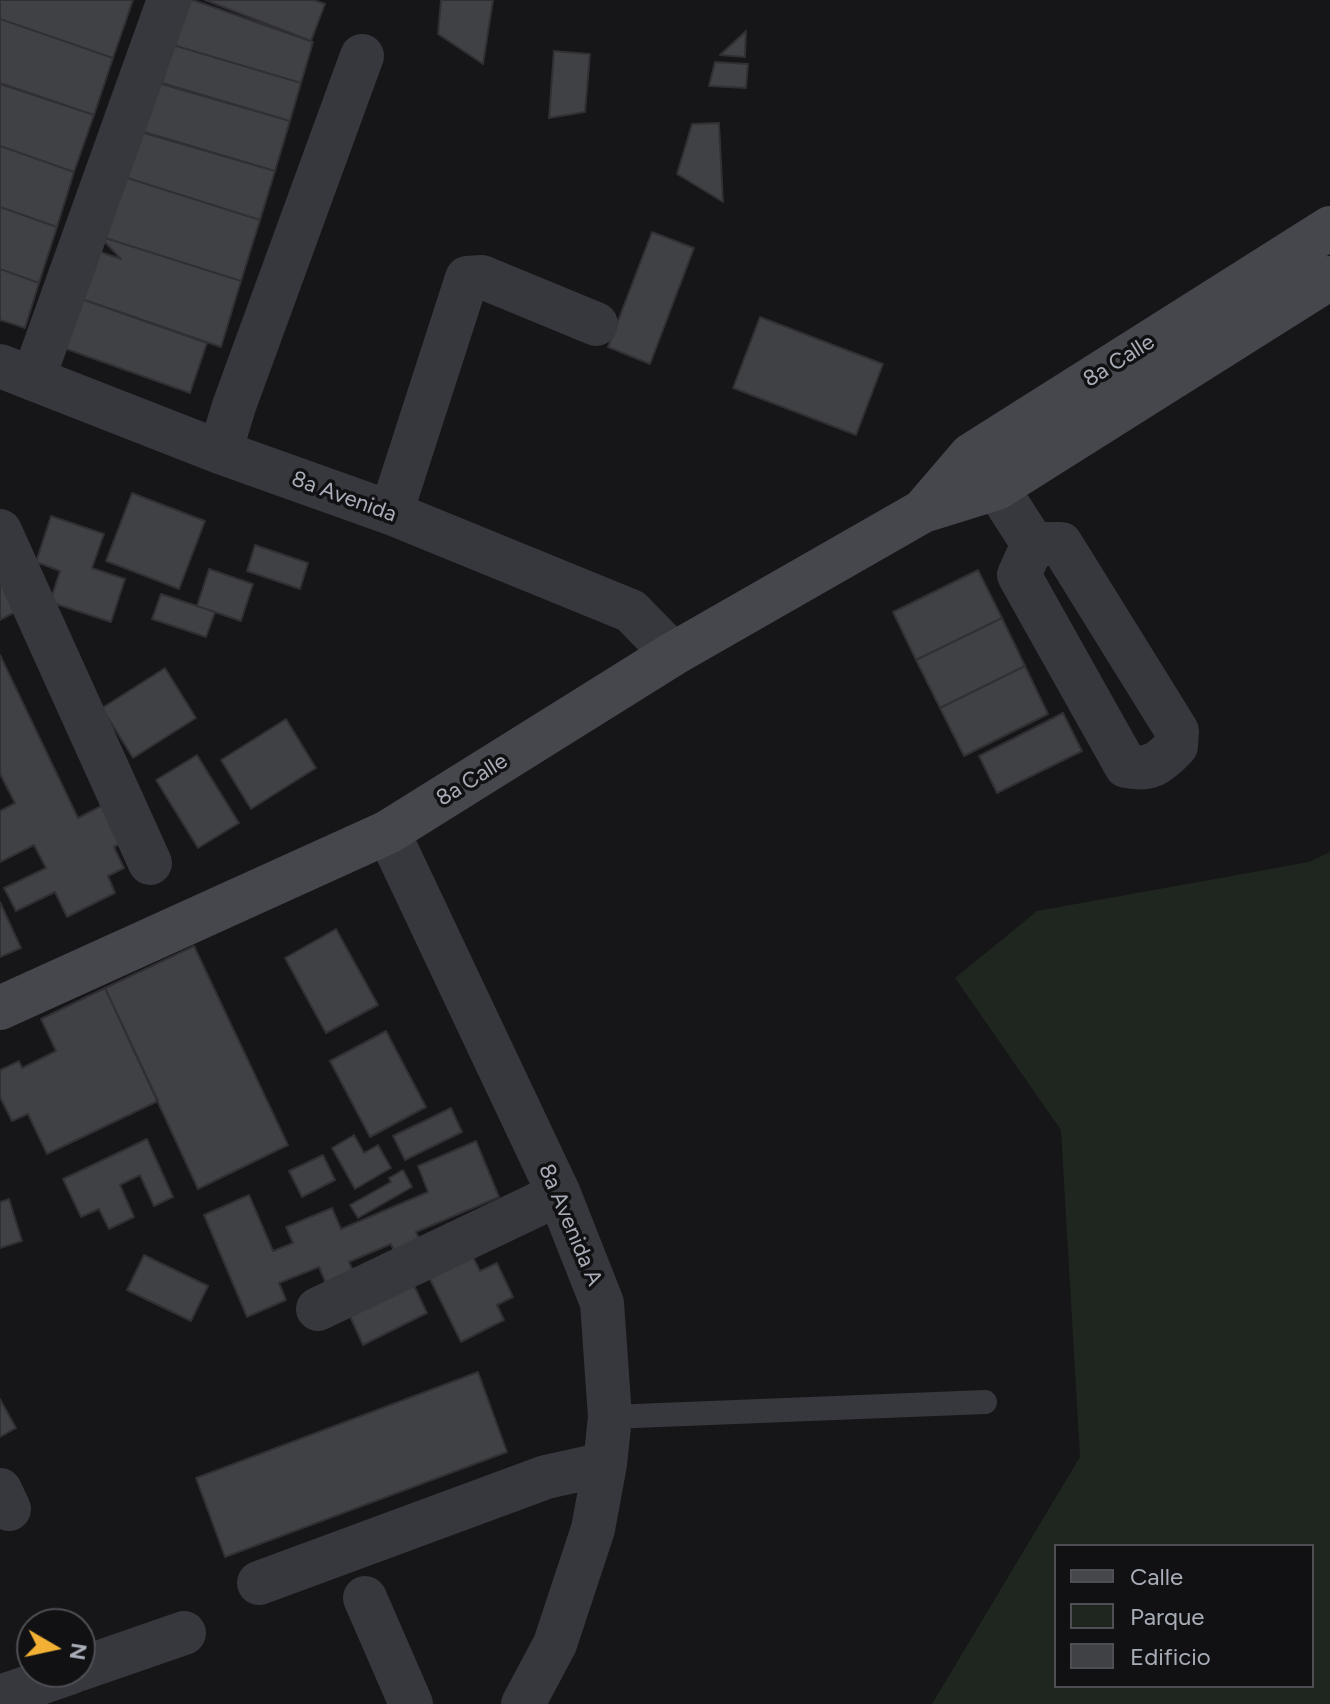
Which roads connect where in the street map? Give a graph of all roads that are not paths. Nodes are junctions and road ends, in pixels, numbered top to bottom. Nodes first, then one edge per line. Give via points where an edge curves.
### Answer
1 (169, 0) edge
2 (362, 56) dead end
3 (1330, 228) edge
4 (1330, 278) edge
5 (596, 324) dead end
6 (17, 373) edge
7 (220, 452) junction
8 (997, 488) junction
9 (923, 511) junction
10 (391, 513) junction
11 (0, 531) edge
12 (1033, 544) junction
13 (673, 654) junction
14 (388, 832) junction
15 (150, 863) dead end
16 (0, 1008) edge
17 (559, 1194) junction
18 (318, 1309) dead end
19 (985, 1402) dead end
20 (610, 1417) junction
21 (605, 1464) junction
22 (259, 1583) dead end
23 (365, 1598) dead end
24 (184, 1633) dead end
25 (96, 1663) edge
26 (26, 1688) edge
27 (0, 1697) edge
28 (411, 1704) edge
29 (523, 1704) edge

1 - 6 street
2 - 7 street
3 - 9 street, 8a Calle via 971,455
4 - 8 street, 8a Calle
5 - 10 street via 482,277 467,278
6 - 7 street, 8a Avenida
7 - 10 street, 8a Avenida
8 - 9 street, 8a Calle
8 - 12 street
9 - 13 street, 8a Calle
10 - 13 street, 8a Avenida via 631,611
11 - 15 street
12 - 12 street via 1019,575 1126,766 1142,769 1162,761 1176,746 1177,731 1061,544
13 - 14 street, 8a Calle
14 - 16 street, 8a Calle
14 - 17 street, 8a Avenida A
17 - 18 street
17 - 20 street, 8a Avenida A via 602,1303
19 - 20 lane
20 - 21 street, 8a Avenida A
21 - 22 street via 546,1477
21 - 29 street, 8a Avenida A via 593,1529 555,1644
23 - 28 street
24 - 25 street
26 - 27 street

